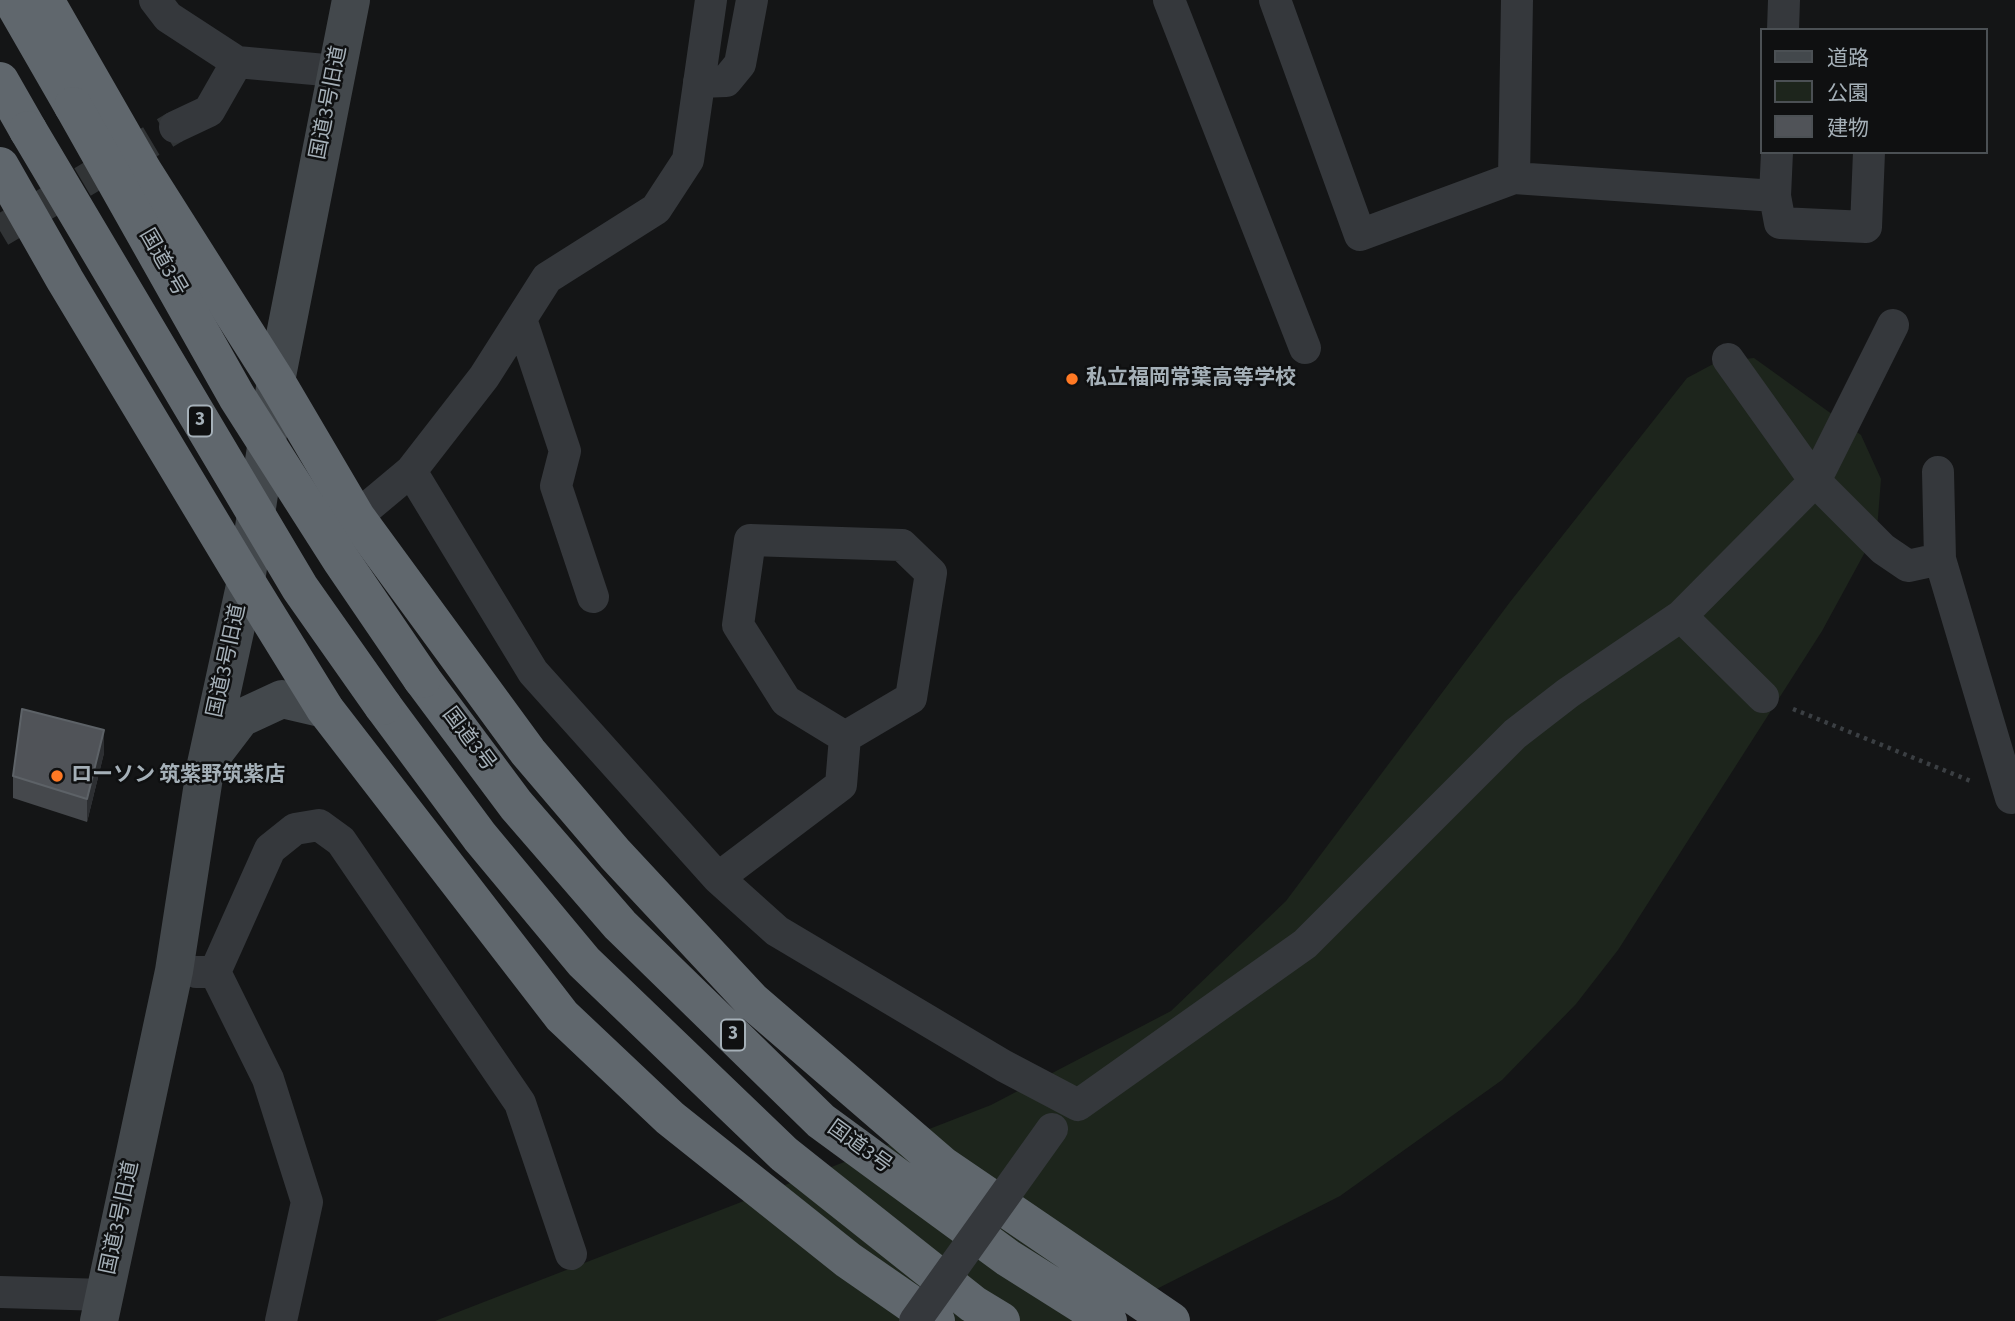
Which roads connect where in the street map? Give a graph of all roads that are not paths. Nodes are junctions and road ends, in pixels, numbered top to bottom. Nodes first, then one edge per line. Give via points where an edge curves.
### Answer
1 (12, 0) edge
2 (45, 0) edge
3 (155, 0) edge
4 (351, 0) edge
5 (710, 0) edge
6 (752, 0) edge
7 (1169, 0) edge
8 (1275, 0) edge
9 (1517, 0) edge
10 (1784, 0) edge
11 (1783, 28) edge
12 (237, 62) junction
13 (336, 72) junction
14 (0, 81) edge
15 (699, 82) junction
16 (175, 127) tunnel mouth
17 (1777, 154) edge
18 (1869, 154) edge
19 (0, 166) edge
20 (1514, 178) junction
21 (1775, 196) junction
22 (521, 319) junction
23 (1893, 325) dead end
24 (1305, 348) dead end
25 (1728, 359) dead end
26 (276, 381) junction
27 (411, 471) junction
28 (1938, 472) dead end
29 (1815, 481) junction
30 (356, 517) junction
31 (1940, 559) junction
32 (246, 581) junction
33 (593, 597) dead end
34 (1681, 616) junction
35 (1763, 697) road end
36 (325, 709) junction
37 (845, 737) junction
38 (206, 764) junction
39 (2011, 798) road end
40 (718, 878) junction
41 (174, 971) junction
42 (215, 972) junction
43 (1078, 1105) junction
44 (571, 1254) dead end
45 (0, 1292) edge
46 (102, 1308) edge
47 (281, 1321) edge
48 (915, 1321) edge
49 (936, 1321) edge
50 (1001, 1321) edge
51 (1108, 1321) edge
52 (1171, 1321) edge

1 - 51 highway, 国道3号 / 3, bridge via 237,397 422,679 516,805 620,925 821,1121 1008,1258
2 - 26 highway via 143,172
3 - 12 street via 168,18
4 - 13 street, 国道3号旧道
5 - 15 street
6 - 15 street via 740,64 726,81
7 - 24 street
8 - 20 street via 1360,235
9 - 20 street
10 - 11 street
12 - 13 street
12 - 16 street via 209,111
13 - 26 street, 国道3号旧道
14 - 50 highway, 3, bridge via 300,588 480,837 584,962 784,1154 972,1304
15 - 22 street via 688,160 656,209 547,278
17 - 21 street
18 - 21 street via 1866,227 1780,223
19 - 32 highway
20 - 21 street
22 - 27 street via 484,377
22 - 33 street via 565,450 556,486
23 - 29 street
25 - 29 street
26 - 30 highway
26 - 32 street, 国道3号旧道
27 - 30 street
27 - 40 street via 533,672
28 - 31 street
29 - 31 street via 1884,549 1908,566
29 - 34 street
30 - 52 highway via 528,752 615,854 752,1001 942,1165
31 - 39 street
32 - 36 highway
32 - 38 street, 国道3号旧道
34 - 35 street
34 - 43 street via 1568,692 1515,734 1305,944
36 - 38 street via 282,699 240,718
36 - 49 highway via 562,1016 670,1118 848,1260
37 - 37 street via 786,701 738,625 750,540 902,545 931,573 911,698
37 - 40 street via 841,785
38 - 41 street, 国道3号旧道
40 - 43 street via 777,932
41 - 42 street
41 - 46 street, 国道3号旧道
42 - 44 street via 270,849 295,829 319,825 341,841 520,1103
42 - 47 street via 268,1079 307,1202
43 - 48 street, bridge via 1052,1129
45 - 46 street

